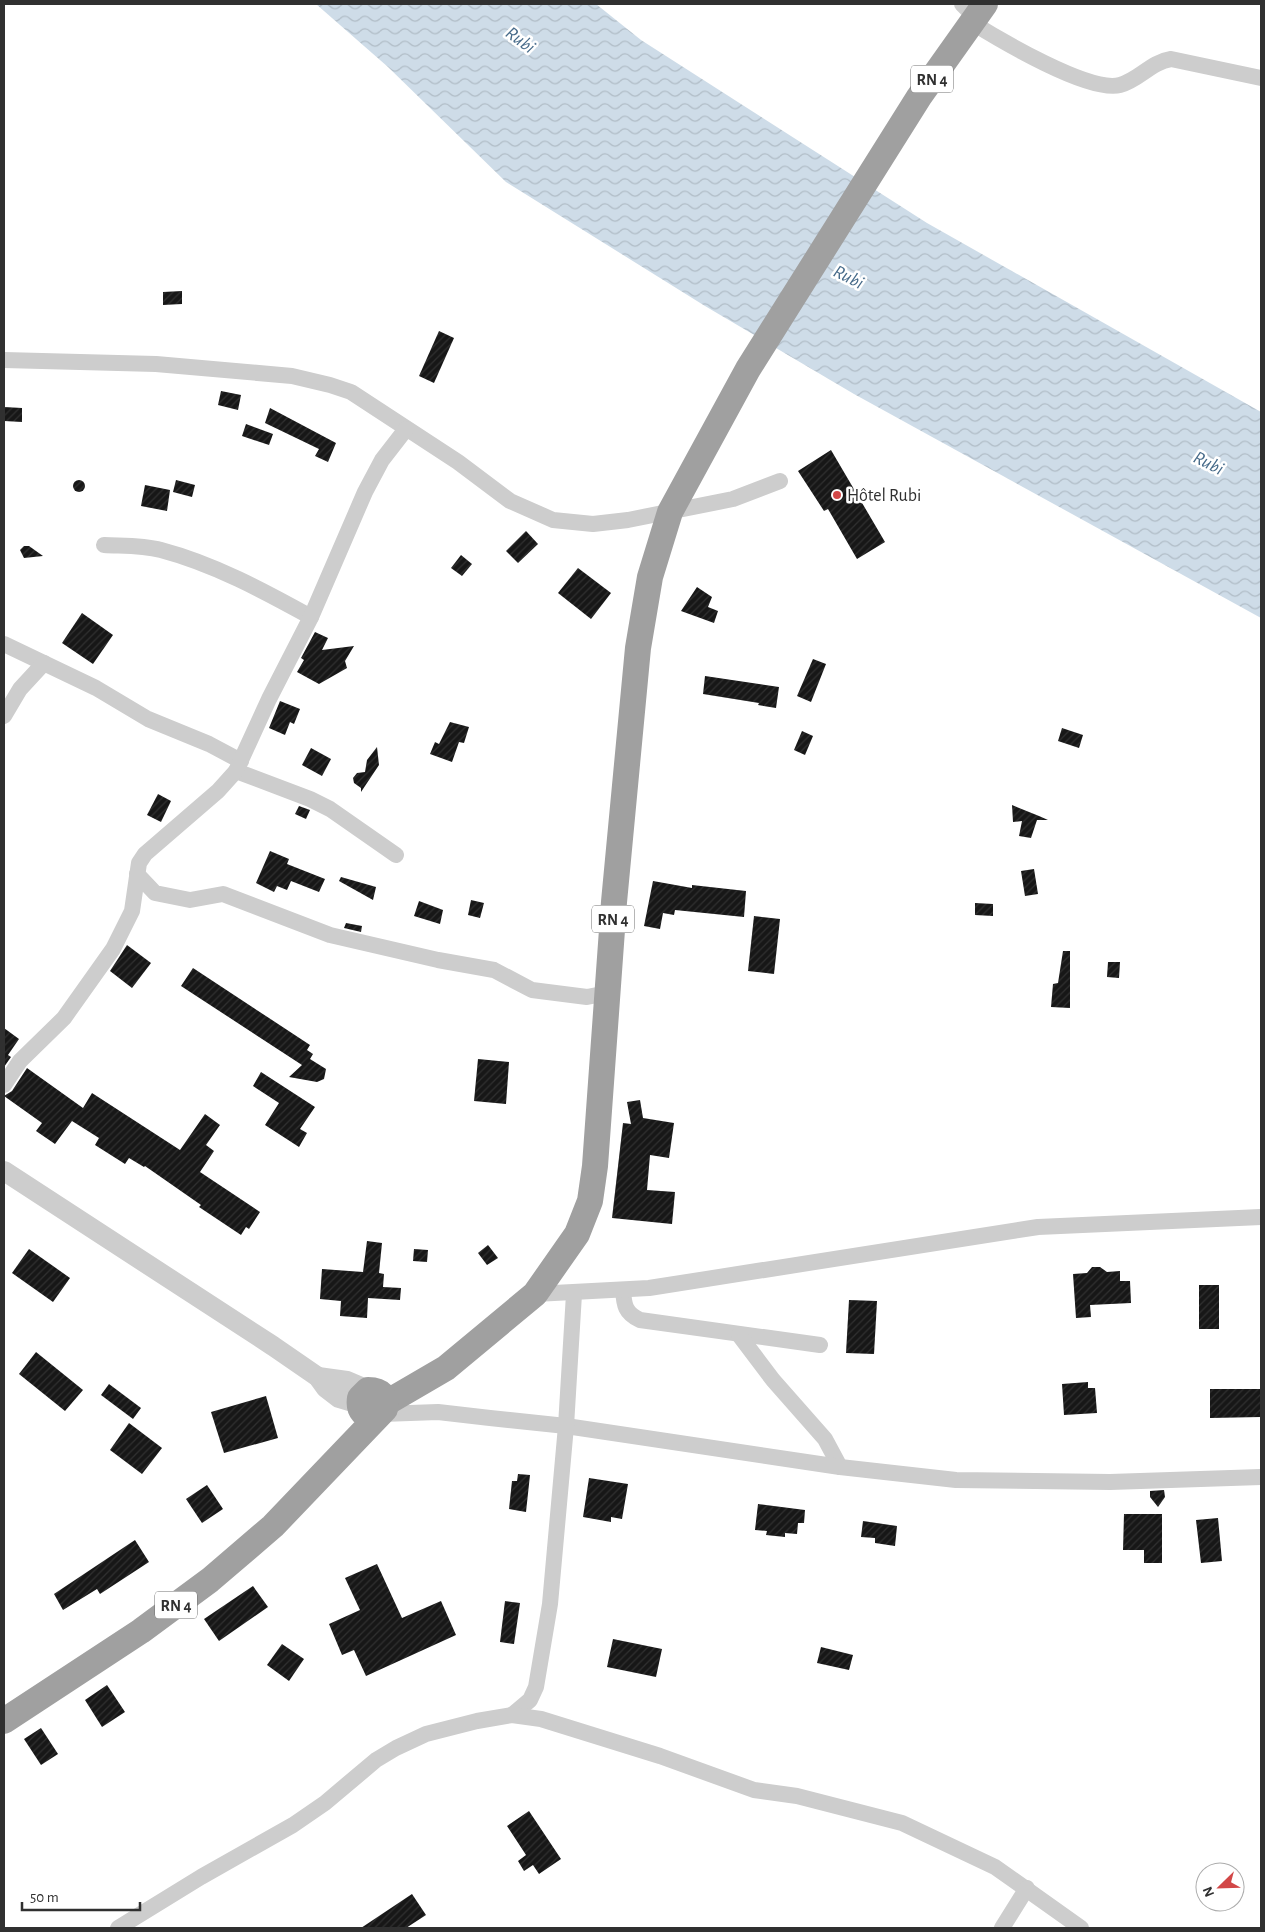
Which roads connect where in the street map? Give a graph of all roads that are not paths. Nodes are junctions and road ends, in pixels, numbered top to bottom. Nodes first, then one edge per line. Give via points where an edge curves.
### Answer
1 (973, 12) edge
2 (1261, 78) edge
3 (4, 360) edge
4 (406, 428) junction
5 (780, 481) dead end
6 (670, 512) junction
7 (104, 545) dead end
8 (311, 618) junction
9 (4, 644) edge
10 (44, 663) junction
11 (4, 716) edge
12 (239, 766) junction
13 (396, 855) dead end
14 (137, 874) junction
15 (155, 893) junction
16 (132, 911) junction
17 (607, 994) junction
18 (4, 1084) edge
19 (4, 1172) edge
20 (1261, 1216) edge
21 (623, 1290) junction
22 (535, 1294) junction
23 (574, 1294) junction
24 (739, 1335) junction
25 (820, 1344) dead end
26 (372, 1406) junction
27 (566, 1426) junction
28 (840, 1467) junction
29 (1261, 1477) edge
30 (530, 1700) junction
31 (512, 1715) junction
32 (540, 1719) junction
33 (4, 1721) edge
34 (1027, 1888) junction
35 (118, 1928) edge
36 (1002, 1928) edge
37 (1081, 1928) edge

1 - 2 street via 1047,64 1096,84 1121,85 1157,63 1171,59
1 - 6 highway, RN 4 via 748,368
3 - 4 street via 156,364 292,376 351,392
4 - 6 street via 510,501 553,520 593,524
4 - 8 street via 382,460 365,492
5 - 6 street via 733,498
6 - 17 highway, RN 4 via 650,577 638,648
7 - 8 street via 161,550 240,580
8 - 12 street
9 - 10 street
10 - 11 street via 20,689
10 - 12 street via 96,688 148,719 210,744
12 - 13 street via 330,809
12 - 14 street via 218,792 145,854
14 - 15 street
14 - 16 street
15 - 16 street via 147,896
15 - 17 street via 190,900 223,894 330,934 502,972 532,990 587,997
16 - 18 street via 114,949 64,1018 20,1060
17 - 22 highway, RN 4 via 590,1201 577,1234
19 - 26 street via 318,1377 347,1381
20 - 21 street via 1038,1227
21 - 23 street
21 - 24 street via 625,1308 640,1320
22 - 23 street
22 - 26 highway, RN 4 via 446,1368
23 - 27 street
24 - 25 street
24 - 28 street via 825,1439
26 - 27 street
26 - 33 highway, RN 4 via 347,1425 331,1467 273,1526 210,1580 140,1631
27 - 28 street
27 - 30 street via 550,1604 539,1676
28 - 29 street via 956,1480 1110,1482
30 - 31 street
30 - 32 street
31 - 32 street
31 - 35 street via 426,1734 396,1748 293,1825
32 - 34 street via 660,1756 754,1790 797,1796 902,1823 994,1867
34 - 36 street
34 - 37 street

